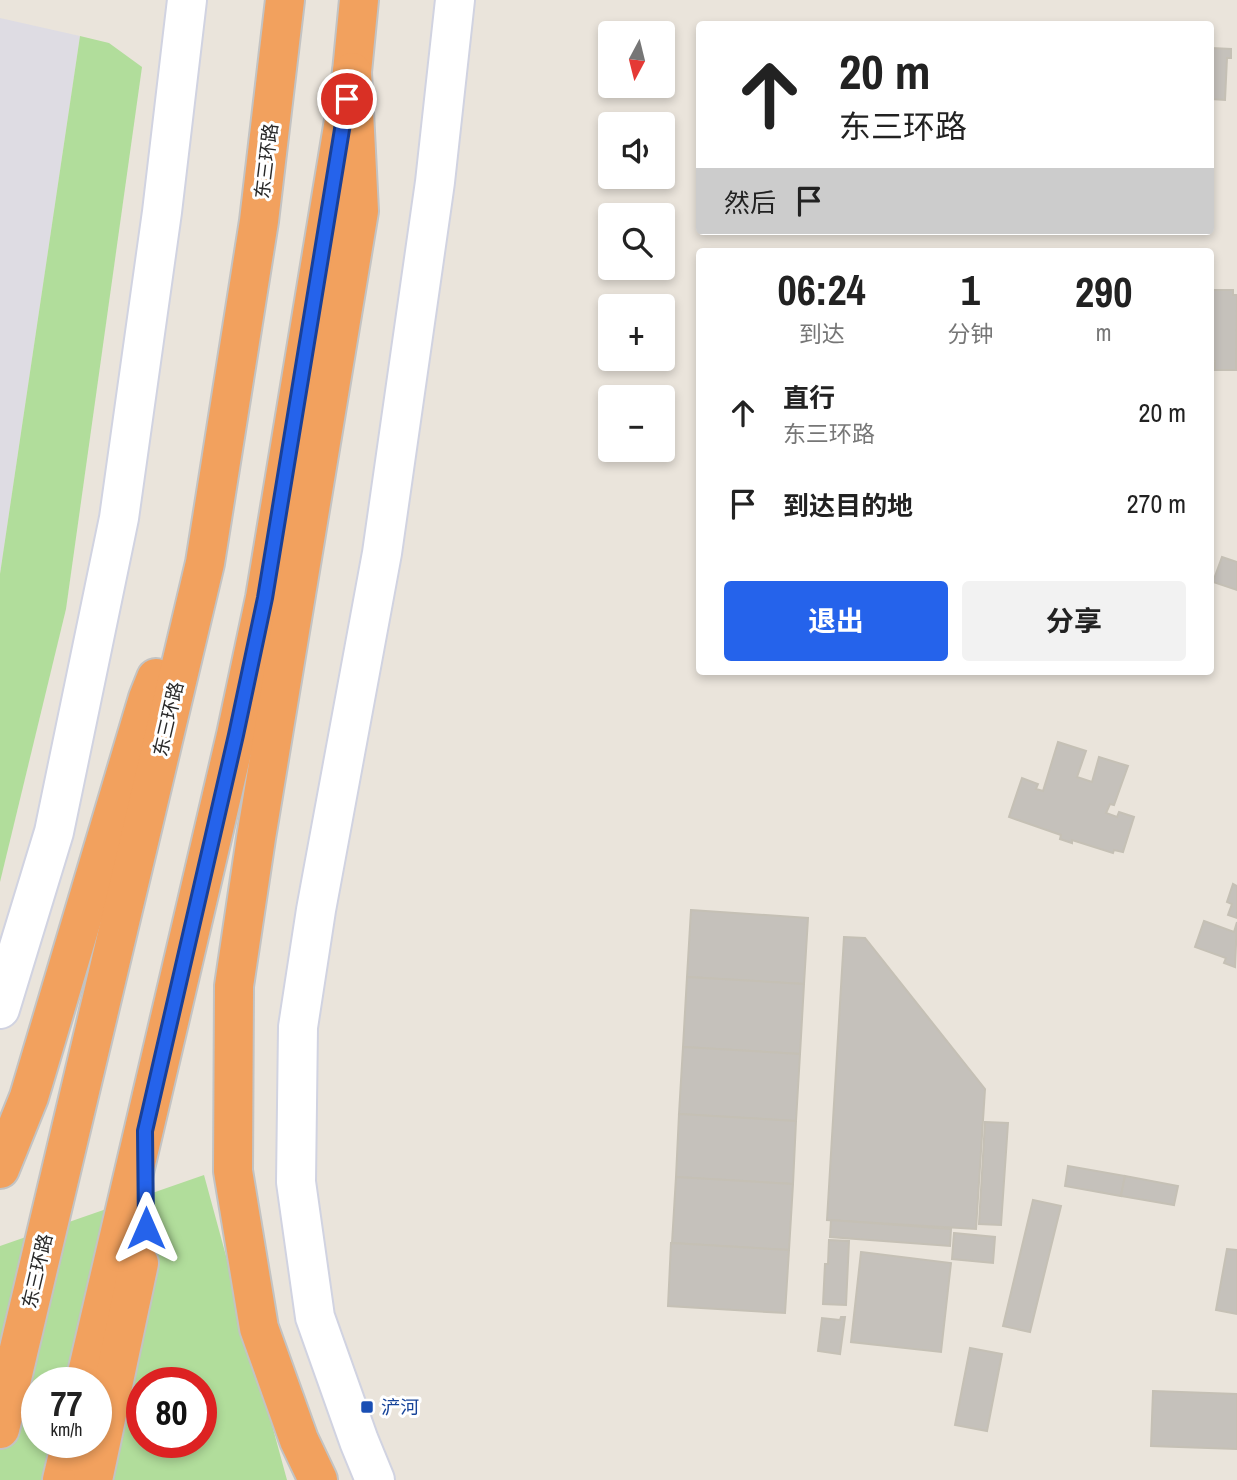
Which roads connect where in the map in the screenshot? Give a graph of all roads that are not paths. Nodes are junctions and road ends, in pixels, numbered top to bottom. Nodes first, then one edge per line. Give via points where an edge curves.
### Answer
1 (187, 0) edge
2 (285, 0) edge
3 (359, 0) edge
4 (455, 0) edge
5 (352, 72) junction
6 (205, 563) junction
7 (0, 1009) edge
8 (145, 1131) junction
9 (0, 1169) edge
10 (89, 1367) edge
11 (0, 1429) edge
12 (67, 1458) edge
13 (62, 1480) edge
14 (93, 1480) edge
15 (318, 1480) edge
16 (375, 1480) edge

1 - 7 main road via 119,518 54,832
2 - 6 highway, 东三环路 via 260,221
3 - 5 highway
4 - 16 main road via 435,181 382,553 298,1027 296,1182 315,1317
5 - 8 highway via 265,598
5 - 15 highway via 359,211 234,986 233,1171 259,1328
6 - 9 highway via 148,698 29,1097
6 - 11 highway, 东三环路
8 - 10 highway
8 - 14 highway via 146,1228
12 - 13 highway

